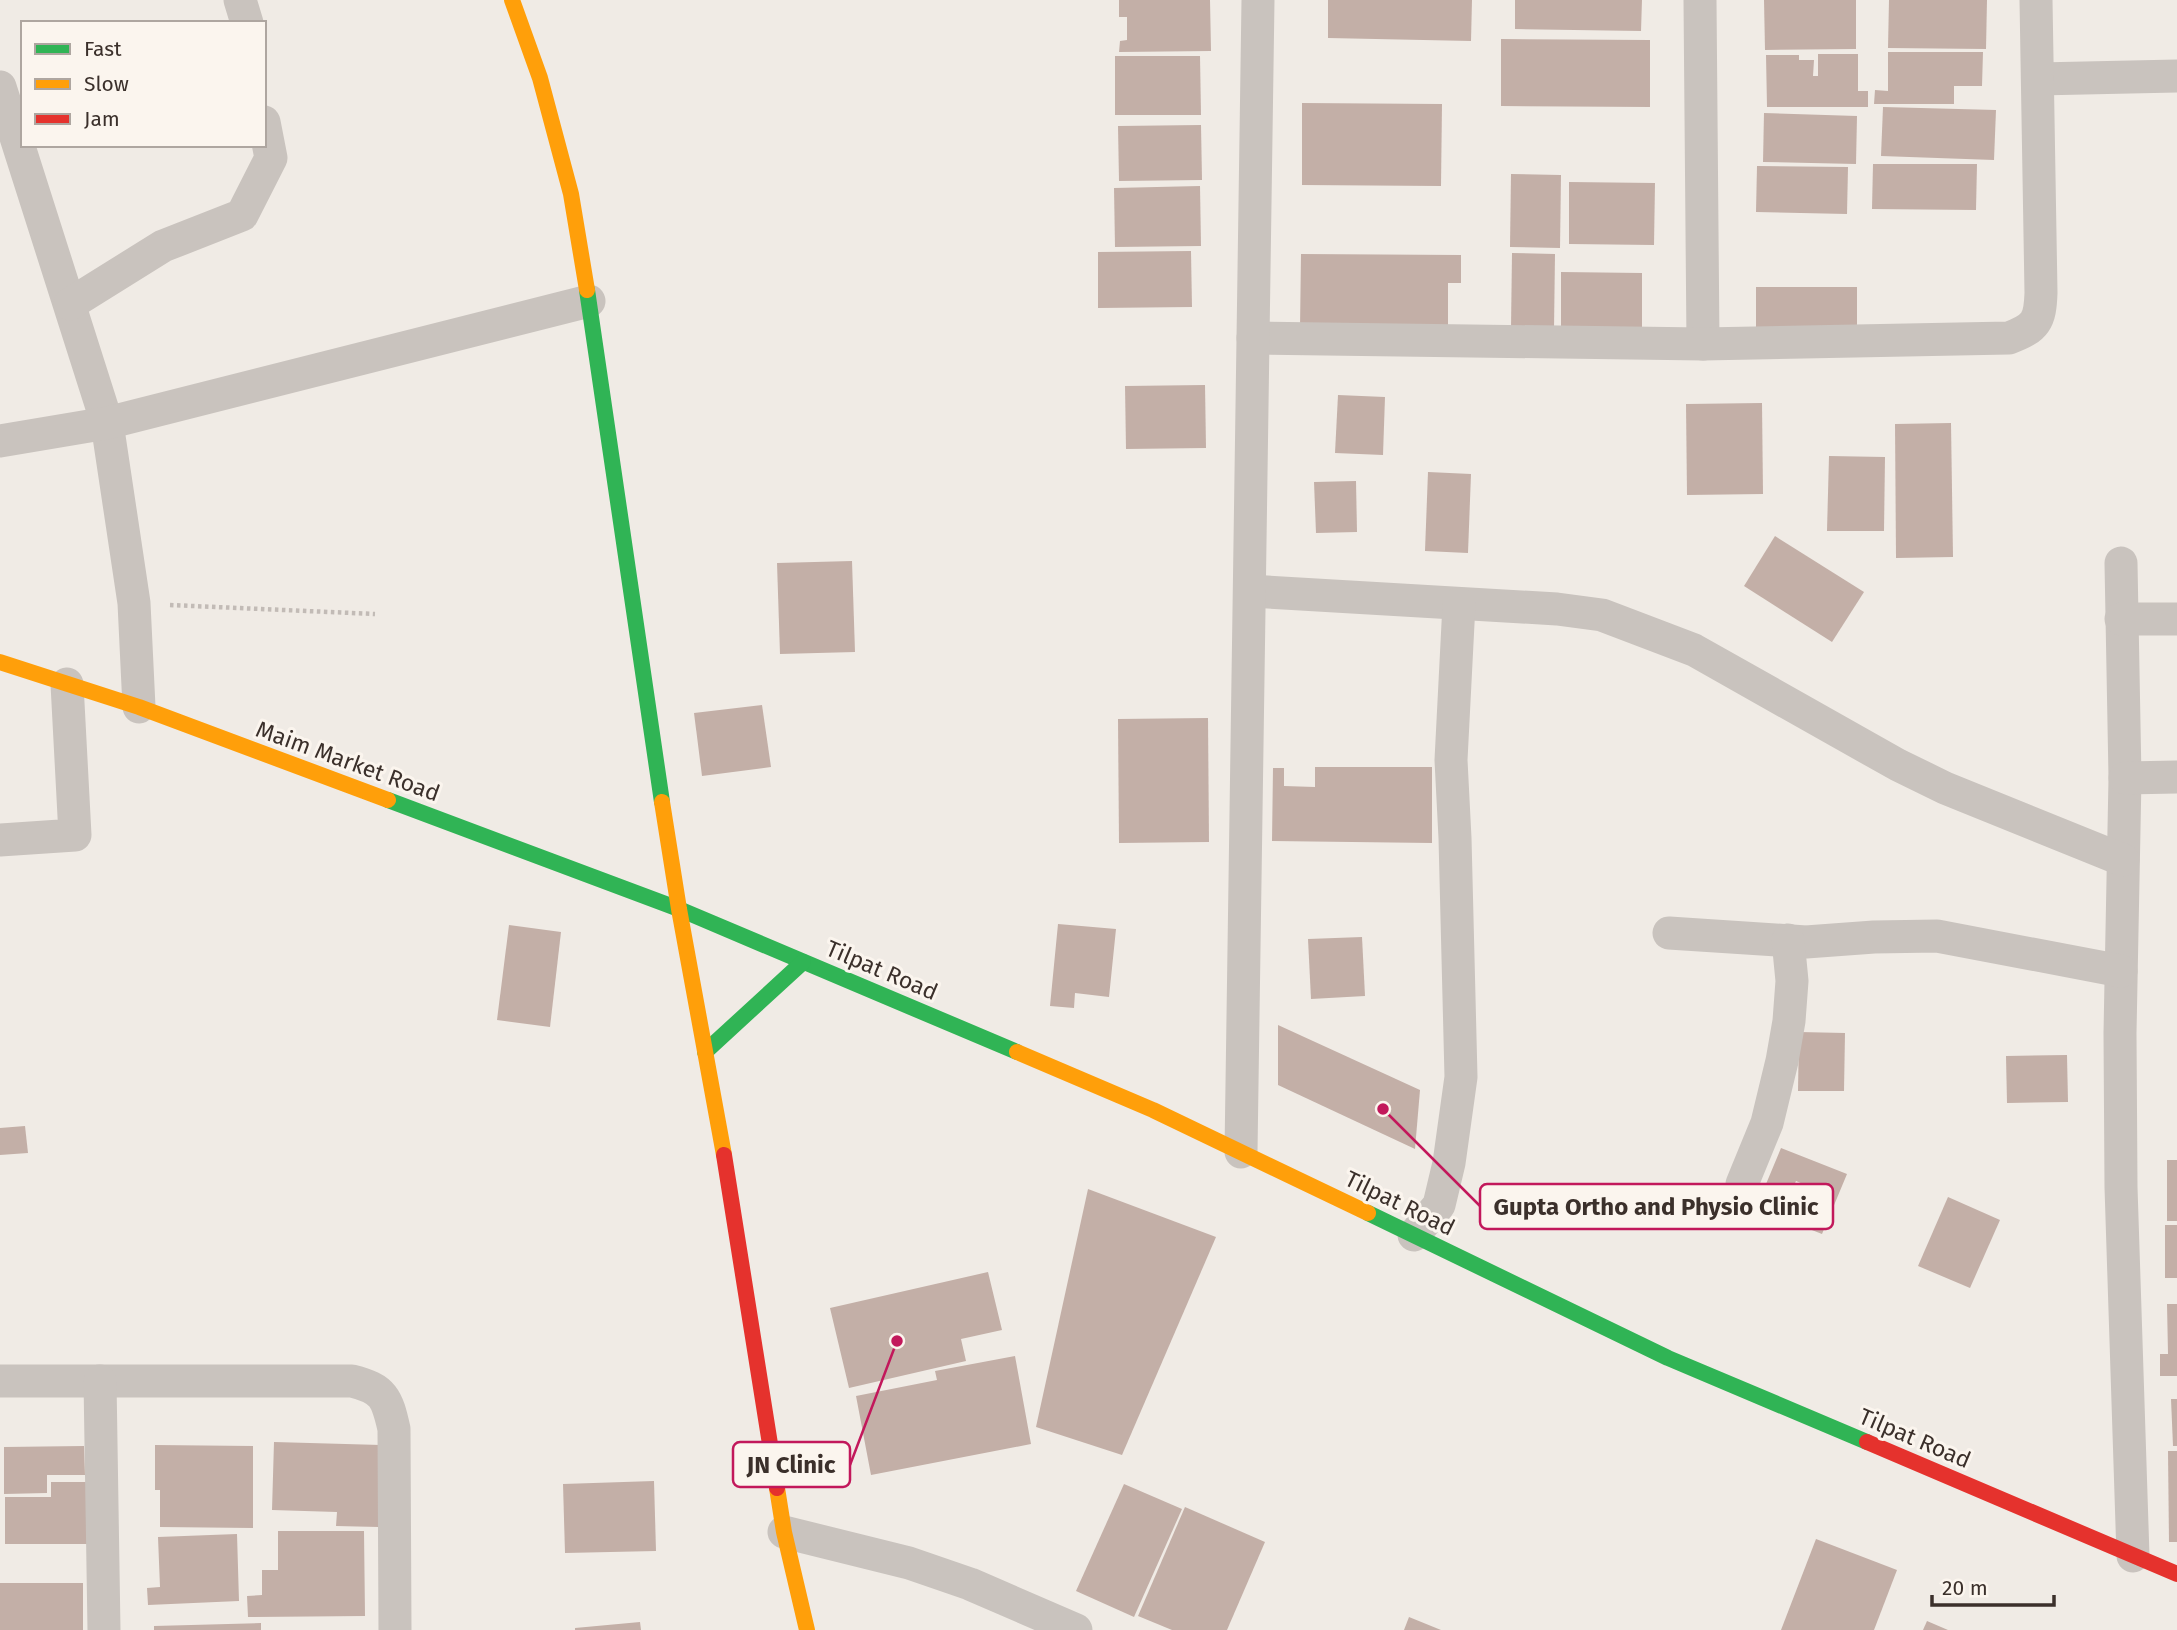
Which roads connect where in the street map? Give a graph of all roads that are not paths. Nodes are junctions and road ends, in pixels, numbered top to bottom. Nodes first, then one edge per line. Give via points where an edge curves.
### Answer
1 (240, 0) edge
2 (512, 0) edge
3 (1258, 0) edge
4 (1700, 0) edge
5 (2036, 0) edge
6 (246, 21) edge
7 (2177, 76) edge
8 (2038, 79) junction
9 (0, 88) edge
10 (266, 132) edge
11 (589, 301) junction
12 (70, 304) junction
13 (1253, 338) junction
14 (1703, 344) junction
15 (107, 423) junction
16 (0, 441) edge
17 (2121, 563) dead end
18 (1250, 592) junction
19 (1459, 604) junction
20 (2121, 619) junction
21 (2177, 619) edge
22 (0, 662) edge
23 (66, 684) junction
24 (139, 707) junction
25 (2177, 777) edge
26 (2125, 778) junction
27 (0, 841) edge
28 (2123, 860) junction
29 (679, 909) junction
30 (1669, 933) dead end
31 (1788, 940) junction
32 (803, 962) junction
33 (2121, 971) junction
34 (705, 1052) junction
35 (1241, 1152) junction
36 (1742, 1184) dead end
37 (1414, 1235) junction
38 (0, 1381) edge
39 (100, 1381) junction
40 (784, 1532) junction
41 (2133, 1556) junction
42 (2177, 1574) edge
43 (104, 1630) edge
44 (395, 1630) edge
45 (807, 1630) edge
46 (1076, 1630) edge

1 - 6 street
2 - 11 street via 556,135
3 - 13 street
4 - 14 street
5 - 8 street
7 - 8 street
8 - 14 street via 2041,292 2034,326 2010,338
9 - 12 street
10 - 12 street via 271,158 242,215 163,246
11 - 15 street
11 - 29 street
12 - 15 street
13 - 14 street
13 - 18 street
15 - 16 street
15 - 24 street via 134,603
17 - 20 street
18 - 19 street
18 - 35 street
19 - 28 street via 1557,609 1602,615 1636,626 1693,650 1945,788
19 - 37 street via 1451,760 1461,1077 1438,1205
20 - 21 street
20 - 26 street
22 - 23 street, Maim Market Road
23 - 24 street, Maim Market Road
23 - 27 street via 75,835
24 - 29 street, Maim Market Road
25 - 26 street
26 - 28 street
28 - 33 street
29 - 32 street, Tilpat Road
29 - 34 street
30 - 31 street
31 - 33 street via 1937,936
31 - 36 street via 1792,981 1782,1061 1767,1123
32 - 34 street
32 - 35 street, Tilpat Road via 1153,1110
33 - 41 street via 2121,1188
34 - 40 street
35 - 37 street, Tilpat Road
37 - 41 street, Tilpat Road via 1668,1358
38 - 39 street
39 - 43 street
39 - 44 street via 352,1381 378,1390 388,1403 394,1429
40 - 45 street
40 - 46 street via 909,1563
41 - 42 street, Tilpat Road

